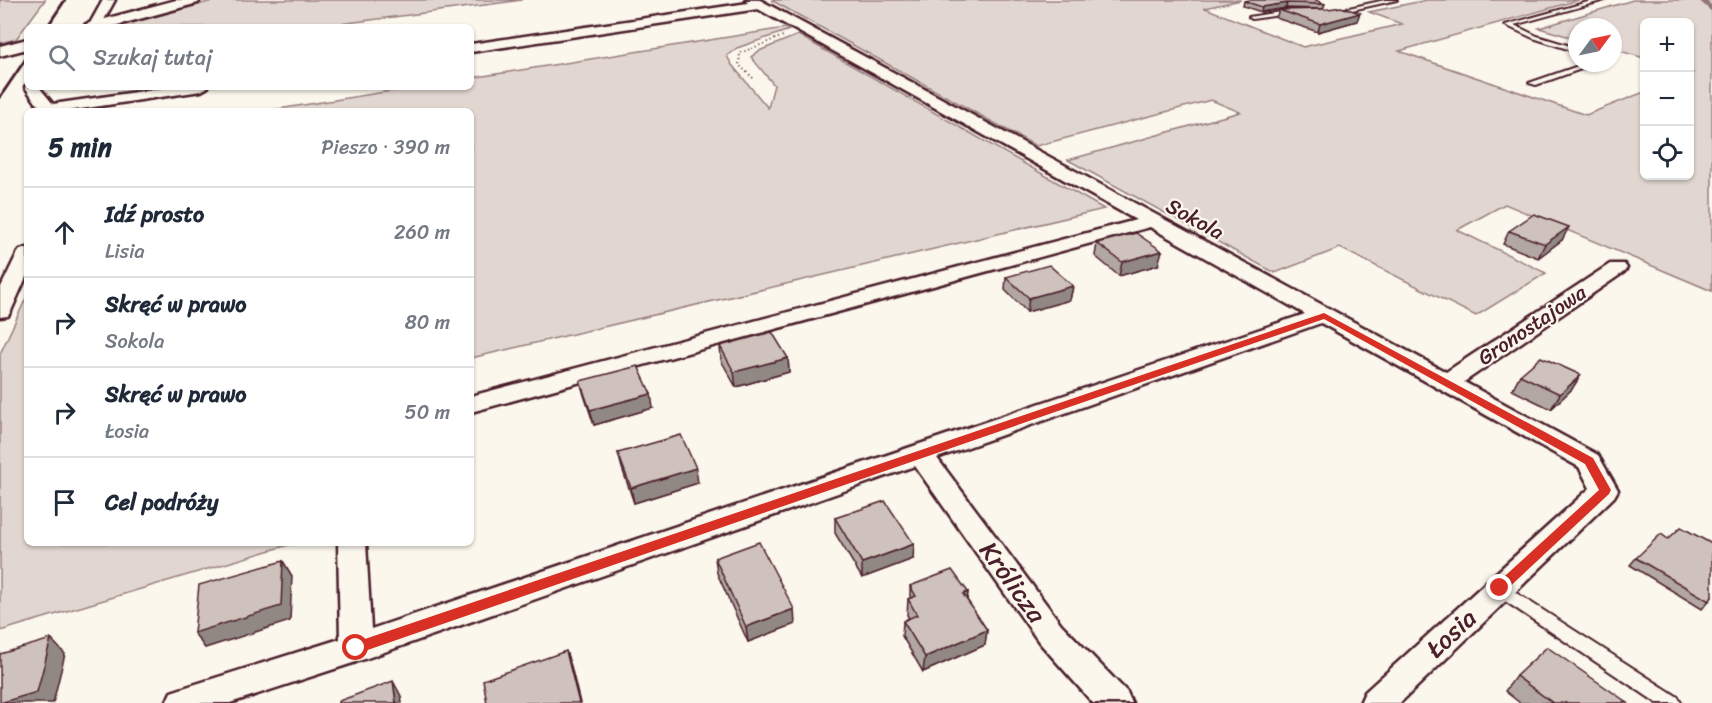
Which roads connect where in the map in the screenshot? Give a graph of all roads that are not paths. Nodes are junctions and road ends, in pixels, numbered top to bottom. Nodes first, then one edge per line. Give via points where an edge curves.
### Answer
1 (109, 0) edge
2 (193, 0) edge
3 (1394, 0) edge
4 (1602, 0) edge
5 (755, 3) edge
6 (1296, 12) edge
7 (1326, 13) edge
8 (1251, 17) dead end
9 (95, 24) edge
10 (104, 24) edge
11 (24, 45) edge
12 (1568, 47) edge
13 (474, 48) edge
14 (0, 51) edge
15 (1568, 72) edge
16 (1533, 83) dead end
17 (34, 90) edge
18 (181, 90) edge
19 (48, 108) edge
20 (63, 108) edge
21 (1152, 220) junction
22 (24, 260) edge
23 (1617, 268) dead end
24 (0, 311) edge
25 (1324, 315) junction
26 (1448, 382) junction
27 (474, 403) edge
28 (920, 454) junction
29 (1605, 490) joint
30 (352, 546) edge
31 (1500, 588) junction
32 (356, 648) junction
33 (183, 703) edge
34 (1115, 703) edge
35 (1377, 703) edge
36 (1672, 703) edge

1 - 9 street
2 - 10 street
3 - 7 lane
4 - 12 lane via 1509,25
5 - 13 street
5 - 21 street, Sokola
6 - 8 lane
11 - 14 street
15 - 16 lane
17 - 19 street
18 - 20 street
21 - 25 street, Sokola
21 - 27 street
22 - 24 street
23 - 26 street, Gronostajowa
25 - 26 street, Sokola
25 - 28 street
26 - 29 street, Sokola via 1589,461
28 - 32 street
28 - 34 street, Królicza via 1050,633
29 - 31 street, Łosia
30 - 32 street
31 - 35 street, Łosia
31 - 36 lane
32 - 33 street

